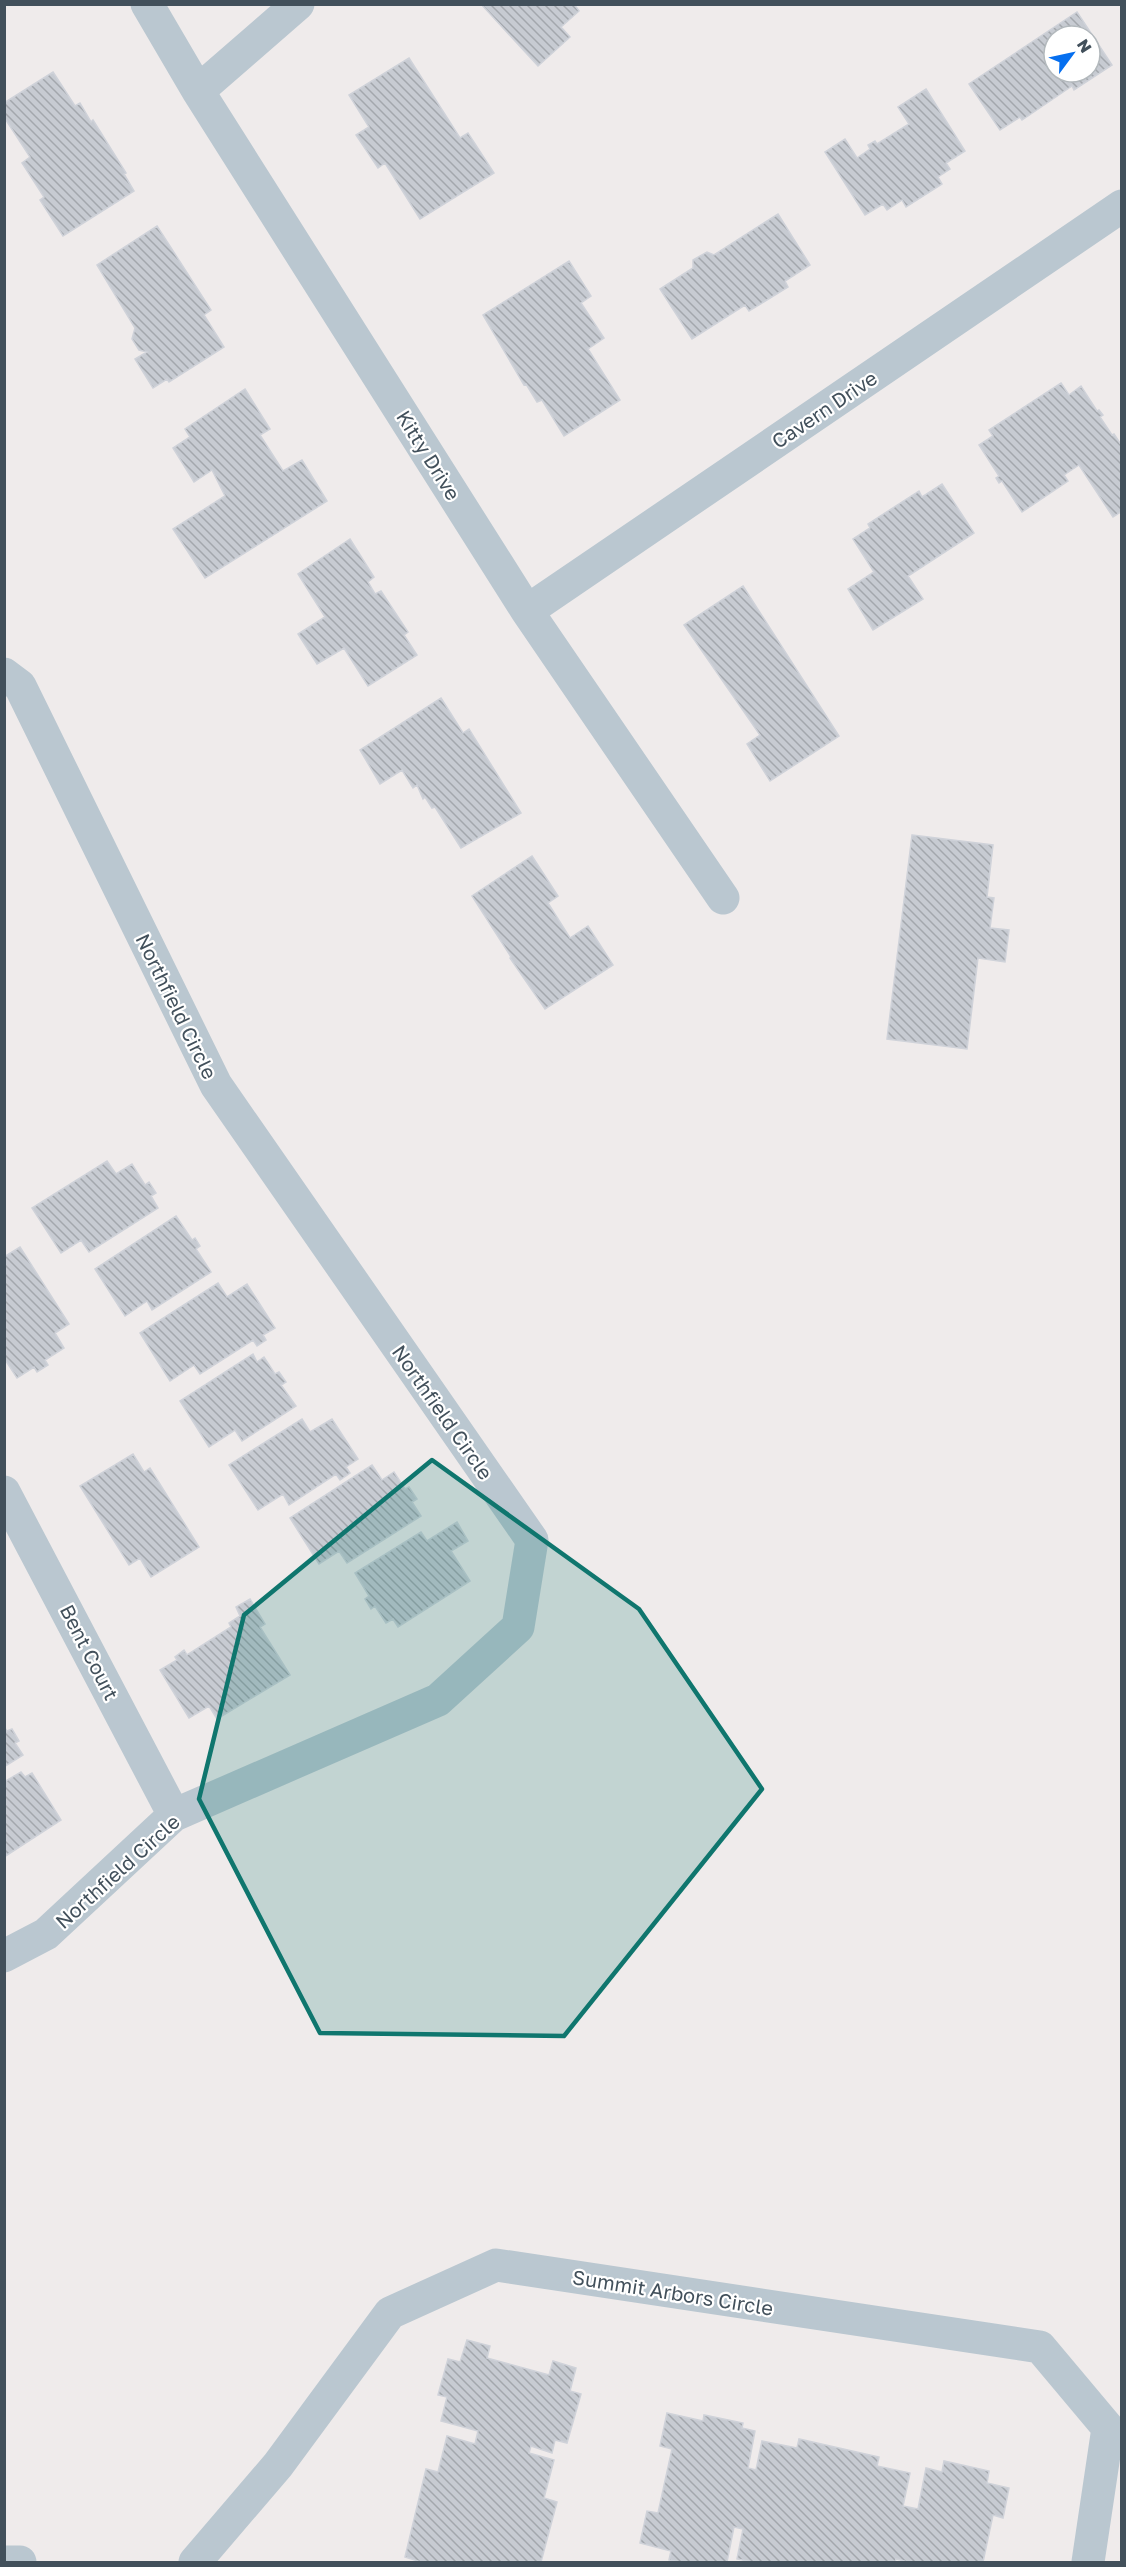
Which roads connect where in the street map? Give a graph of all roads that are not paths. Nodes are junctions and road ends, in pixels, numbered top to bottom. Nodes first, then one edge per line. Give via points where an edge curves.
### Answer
1 (147, 4) edge
2 (298, 4) edge
3 (198, 90) junction
4 (1122, 206) edge
5 (527, 611) junction
6 (4, 674) edge
7 (723, 898) dead end
8 (4, 1492) edge
9 (174, 1815) junction
10 (4, 1956) edge
11 (4, 2562) edge
12 (20, 2562) edge
13 (195, 2562) edge
14 (1088, 2562) edge

1 - 3 street, Kitty Drive
2 - 3 street
3 - 5 street, Kitty Drive
4 - 5 street, Cavern Drive
5 - 7 street, Kitty Drive
6 - 9 street, Northfield Circle via 20,686 216,1085 532,1540 518,1627 438,1700
8 - 9 street, Bent Court
9 - 10 street, Northfield Circle via 46,1934
11 - 12 street
13 - 14 street, Summit Arbors Circle via 278,2465 390,2313 496,2265 1040,2347 1108,2428

